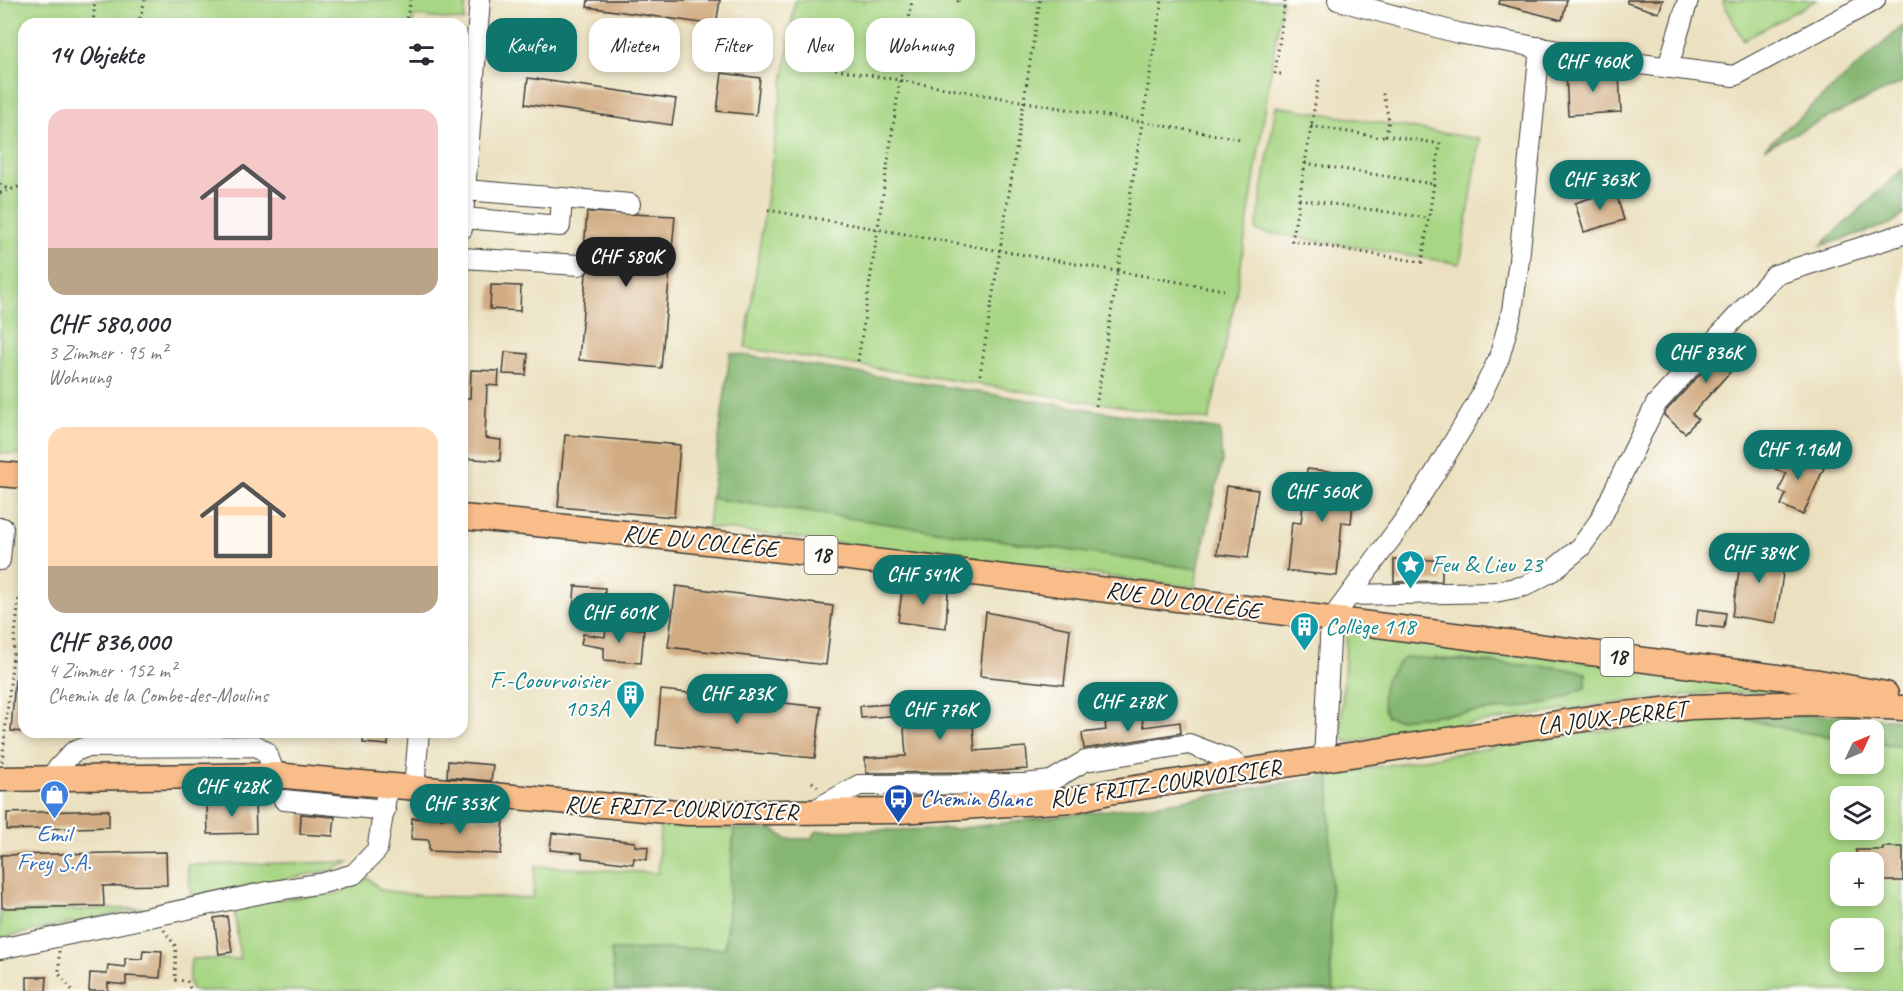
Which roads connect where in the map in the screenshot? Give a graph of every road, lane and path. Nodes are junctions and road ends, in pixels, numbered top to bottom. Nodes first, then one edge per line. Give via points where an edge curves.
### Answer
1 (95, 0) edge
2 (145, 0) edge
3 (411, 0) edge
4 (480, 0) edge
5 (912, 0) edge
6 (1040, 0) edge
7 (1162, 0) edge
8 (1285, 0) edge
9 (1338, 0) edge
10 (1688, 0) edge
11 (1875, 0) edge
12 (94, 18) edge
13 (140, 18) edge
14 (406, 18) edge
15 (1540, 47) junction
16 (1668, 68) junction
17 (852, 72) edge
18 (1281, 74) dead end
19 (899, 80) junction
20 (1318, 80) dead end
21 (1382, 90) dead end
22 (1023, 101) junction
23 (1142, 121) junction
24 (1311, 126) junction
25 (1386, 135) junction
26 (1240, 140) dead end
27 (468, 152) edge
28 (1305, 163) junction
29 (0, 184) edge
30 (1434, 184) junction
31 (18, 187) edge
32 (9, 190) junction
33 (468, 190) edge
34 (0, 193) edge
35 (562, 198) junction
36 (1299, 199) junction
37 (630, 204) dead end
38 (768, 210) dead end
39 (468, 218) edge
40 (1428, 218) junction
41 (878, 230) junction
42 (1903, 234) edge
43 (999, 252) junction
44 (468, 258) edge
45 (579, 265) dead end
46 (1118, 271) junction
47 (1224, 290) dead end
48 (858, 361) dead end
49 (980, 375) dead end
50 (1096, 406) dead end
51 (0, 474) edge
52 (18, 476) edge
53 (468, 518) edge
54 (0, 528) edge
55 (0, 560) edge
56 (1350, 596) junction
57 (18, 615) edge
58 (1331, 620) junction
59 (1903, 697) edge
60 (1903, 708) edge
61 (418, 738) edge
62 (1324, 759) junction
63 (1246, 772) junction
64 (0, 779) edge
65 (388, 785) junction
66 (414, 788) junction
67 (1025, 793) junction
68 (284, 801) dead end
69 (385, 810) junction
70 (163, 930) dead end
71 (60, 948) dead end
72 (0, 949) edge
73 (73, 991) edge
74 (190, 991) edge

1 - 12 path
2 - 13 path
3 - 14 path
4 - 27 street
5 - 19 path
6 - 22 path
7 - 23 path
8 - 18 path via 1275,74
9 - 15 street via 1448,31
10 - 16 street
11 - 16 street via 1734,76
15 - 16 street
15 - 56 street via 1519,260 1512,311 1499,358 1455,442
17 - 19 path
19 - 22 path
19 - 41 path
20 - 24 path
21 - 25 path via 1389,120
22 - 23 path
22 - 43 path
23 - 26 path
23 - 46 path
24 - 25 path
24 - 28 path
25 - 30 path via 1440,144
28 - 30 path
28 - 36 path
29 - 32 path
30 - 40 path
31 - 32 path
32 - 34 path
33 - 35 street
35 - 37 street
35 - 39 street via 560,226
36 - 40 path
36 - 40 path via 1292,241 1422,262
38 - 41 path
41 - 43 path
41 - 48 path
42 - 56 street via 1775,275 1656,404 1600,520 1581,547 1552,571 1525,586 1495,592
43 - 46 path
43 - 49 path
44 - 45 street
46 - 47 path
46 - 50 path
51 - 52 main road
53 - 58 main road, RUE DU COLLÈGE / 18 via 679,538
54 - 55 street
56 - 58 street
57 - 64 path
58 - 59 main road, LA JOUX-PERRET / 18 via 1819,682
58 - 62 street
60 - 62 main road, LA JOUX-PERRET via 1801,703 1690,707 1597,717
61 - 66 street
62 - 63 main road, RUE FRITZ-COURVOISIER
63 - 67 main road, RUE FRITZ-COURVOISIER via 1074,800
63 - 67 street via 1232,760 1189,744 1084,761
64 - 65 main road, RUE FRITZ-COURVOISIER via 275,775
65 - 66 main road, RUE FRITZ-COURVOISIER
65 - 69 street
66 - 67 main road, RUE FRITZ-COURVOISIER via 688,813 809,813
68 - 69 street
69 - 72 street via 377,850 354,874 323,884 267,892
70 - 74 path via 176,947 175,980 187,981
71 - 73 path via 59,974

